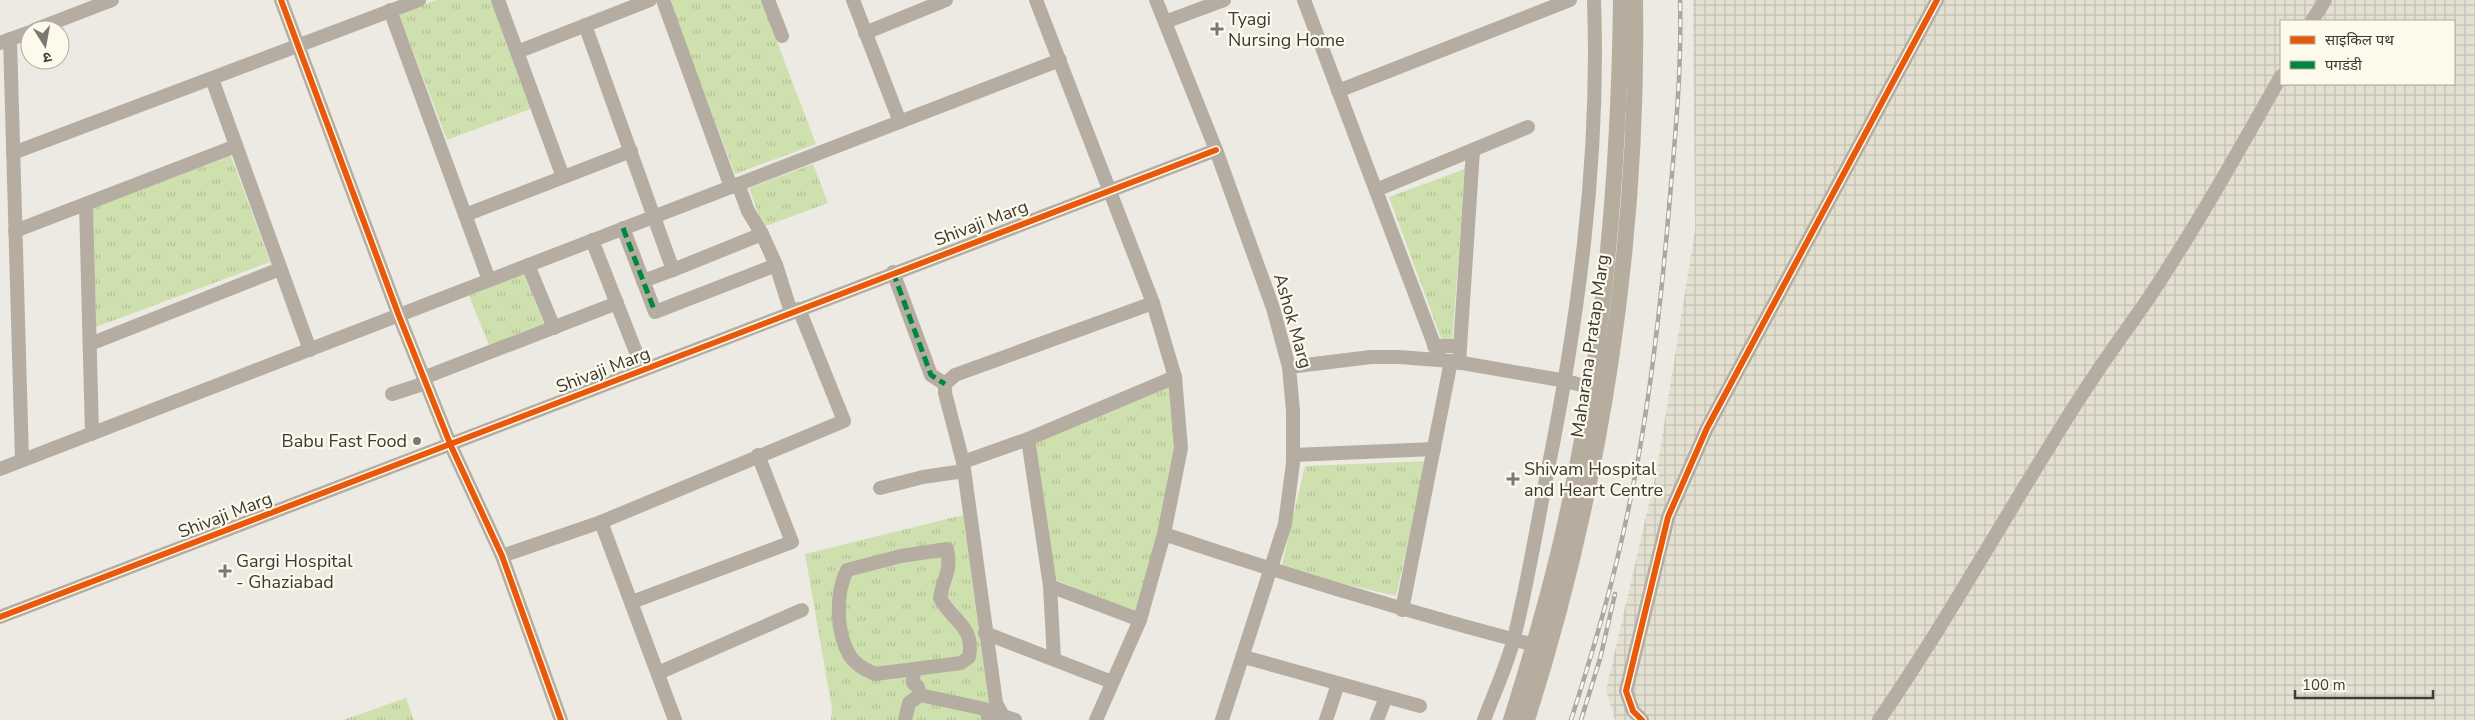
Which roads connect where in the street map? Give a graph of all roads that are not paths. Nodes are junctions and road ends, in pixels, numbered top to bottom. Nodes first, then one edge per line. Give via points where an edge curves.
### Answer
1 (112, 0) edge
2 (281, 0) edge
3 (419, 0) edge
4 (498, 0) edge
5 (650, 0) edge
6 (663, 0) edge
7 (768, 0) edge
8 (853, 0) edge
9 (946, 0) edge
10 (1036, 0) edge
11 (1156, 0) edge
12 (1224, 0) edge
13 (1304, 0) edge
14 (1570, 0) edge
15 (1594, 0) edge
16 (1621, 0) edge
17 (1635, 0) edge
18 (1936, 0) edge
19 (2325, 0) edge
20 (390, 10) junction
21 (60, 20) edge
22 (2313, 20) edge
23 (1165, 22) junction
24 (585, 26) junction
25 (865, 33) junction
26 (20, 36) edge
27 (782, 36) dead end
28 (5, 41) edge
29 (298, 46) junction
30 (517, 52) junction
31 (1060, 60) junction
32 (2280, 78) edge
33 (212, 79) junction
34 (1338, 91) junction
35 (900, 122) junction
36 (1528, 127) dead end
37 (236, 146) junction
38 (631, 150) junction
39 (1216, 150) junction
40 (1473, 150) junction
41 (13, 154) junction
42 (563, 177) junction
43 (734, 186) junction
44 (1111, 190) junction
45 (1376, 190) junction
46 (86, 204) junction
47 (465, 215) junction
48 (655, 216) junction
49 (623, 228) junction
50 (15, 231) junction
51 (762, 234) junction
52 (592, 240) junction
53 (528, 265) junction
54 (776, 265) junction
55 (280, 268) junction
56 (673, 270) junction
57 (893, 272) junction
58 (489, 280) junction
59 (643, 281) junction
60 (617, 303) junction
61 (1153, 303) junction
62 (795, 311) junction
63 (399, 316) junction
64 (554, 328) junction
65 (90, 344) junction
66 (1434, 346) junction
67 (1460, 346) junction
68 (310, 350) junction
69 (1450, 361) junction
70 (1289, 367) junction
71 (643, 370) junction
72 (1176, 377) junction
73 (425, 381) junction
74 (1566, 381) junction
75 (945, 384) junction
76 (1598, 390) junction
77 (392, 394) dead end
78 (92, 434) junction
79 (1028, 439) junction
80 (451, 446) junction
81 (1434, 449) junction
82 (758, 455) junction
83 (1293, 455) junction
84 (22, 460) junction
85 (963, 467) junction
86 (0, 469) edge
87 (880, 488) dead end
88 (601, 522) junction
89 (1164, 534) junction
90 (502, 556) junction
91 (1271, 570) junction
92 (1050, 586) junction
93 (632, 602) junction
94 (802, 610) dead end
95 (1402, 610) junction
96 (0, 617) edge
97 (1140, 620) junction
98 (985, 633) junction
99 (1514, 640) junction
100 (1534, 645) junction
101 (1244, 657) junction
102 (1054, 659) junction
103 (914, 669) junction
104 (658, 674) junction
105 (1112, 682) junction
106 (1338, 684) junction
107 (920, 695) junction
108 (1386, 697) junction
109 (1420, 706) dead end
110 (561, 720) edge
111 (675, 720) edge
112 (905, 720) edge
113 (990, 720) edge
114 (1015, 720) edge
115 (1096, 720) edge
116 (1222, 720) edge
117 (1326, 720) edge
118 (1377, 720) edge
119 (1484, 720) edge
120 (1511, 720) edge
121 (1527, 720) edge
122 (1642, 720) edge
123 (1879, 720) edge

1 - 21 street
2 - 29 street
3 - 20 street
4 - 30 street
5 - 24 street
6 - 43 street
7 - 27 street
8 - 25 street
9 - 25 street
10 - 31 street
11 - 23 street, Ashok Marg
12 - 23 street
13 - 34 street
14 - 34 street
15 - 74 street via 1596,64 1591,159
16 - 76 main road, Maharana Pratap Marg via 1620,82
17 - 76 main road, Maharana Pratap Marg via 1636,83 1631,176 1620,286
18 - 122 street via 1707,428 1668,518 1626,691 1633,711
19 - 22 street
20 - 29 street
20 - 47 street
23 - 39 street, Ashok Marg
24 - 30 street
24 - 38 street
25 - 35 street
26 - 28 street
28 - 41 street
29 - 33 street
29 - 63 street
30 - 42 street
31 - 35 street
31 - 44 street
32 - 123 street via 2162,276 2083,392 1926,651
33 - 37 street
33 - 41 street
34 - 45 street
35 - 43 street
36 - 40 street
37 - 46 street
37 - 55 street
38 - 42 street
38 - 48 street
39 - 44 street, Shivaji Marg
39 - 70 street, Ashok Marg via 1273,308
40 - 45 street
40 - 67 street
41 - 50 street
42 - 47 street
43 - 48 street
43 - 51 street
44 - 57 street, Shivaji Marg
44 - 61 street
45 - 66 street
46 - 50 street
46 - 65 street
47 - 58 street
48 - 49 street
48 - 56 street
49 - 52 street
49 - 59 street
50 - 84 street
51 - 54 street
51 - 56 street
52 - 53 street
52 - 60 street
53 - 58 street
53 - 64 street
54 - 59 street via 655,312
54 - 62 street
55 - 65 street
55 - 68 street
56 - 59 street
57 - 62 street, Shivaji Marg
57 - 75 street via 931,375
58 - 63 street
60 - 64 street
60 - 71 street
61 - 72 street
61 - 75 street via 955,375
62 - 71 street, Shivaji Marg
62 - 82 street via 844,421
63 - 68 street
63 - 73 street
64 - 73 street
65 - 78 street
66 - 67 street
66 - 69 street
67 - 69 street
68 - 78 street
69 - 70 street via 1371,357
69 - 74 street
69 - 81 street
70 - 83 street, Ashok Marg
71 - 80 street, Shivaji Marg
72 - 79 street
72 - 89 street via 1181,448
73 - 77 street
73 - 80 street
74 - 76 street
74 - 99 street
75 - 85 street
76 - 100 main road, Maharana Pratap Marg
76 - 121 main road, Maharana Pratap Marg via 1569,578
78 - 84 street
79 - 85 street
79 - 92 street
80 - 90 street
80 - 96 street, Shivaji Marg
81 - 83 street
81 - 95 street
82 - 88 street
82 - 93 street via 792,542
83 - 91 street, Ashok Marg via 1286,524
84 - 86 street
85 - 87 street
85 - 98 street
88 - 90 street
88 - 93 street
89 - 91 street
89 - 97 street
90 - 110 street
91 - 95 street
91 - 101 street, Ashok Marg
92 - 97 street
92 - 102 street
93 - 104 street
94 - 104 street
95 - 99 street
97 - 105 street
98 - 102 street
98 - 114 street via 996,703 1003,716
99 - 100 street
99 - 119 street
100 - 120 main road, Maharana Pratap Marg
101 - 106 street
101 - 116 street, Ashok Marg
102 - 105 street
103 - 103 street via 875,674 862,668 850,656 840,628 840,583 847,570 901,556 947,549 950,561 940,598 965,628 972,645 970,657 961,663
103 - 107 street via 913,683
104 - 111 street
105 - 115 street
106 - 108 street
106 - 117 street
107 - 112 street via 909,703
107 - 113 street via 985,709
108 - 109 street
108 - 118 street

